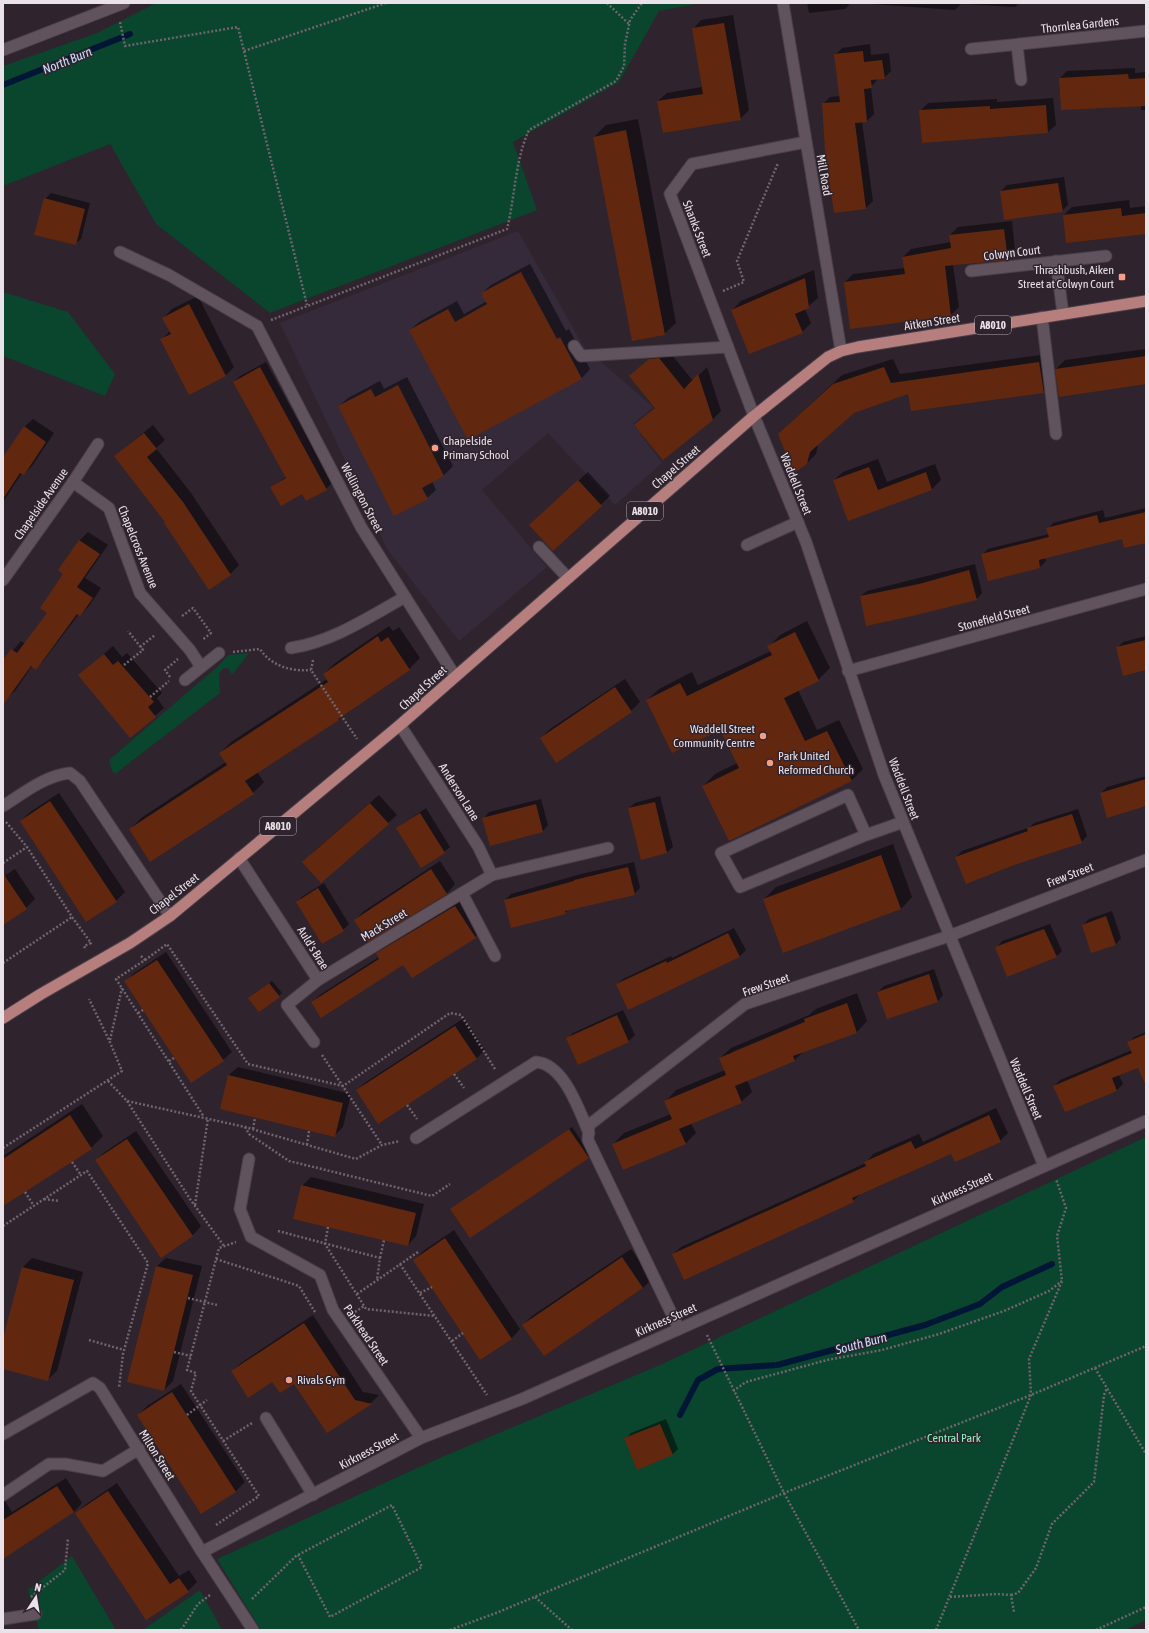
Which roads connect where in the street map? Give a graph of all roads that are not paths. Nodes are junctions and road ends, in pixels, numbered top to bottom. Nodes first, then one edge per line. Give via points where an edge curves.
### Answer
1 (124, 3) edge
2 (783, 3) edge
3 (1146, 30) edge
4 (1017, 45) junction
5 (971, 49) dead end
6 (3, 50) edge
7 (1021, 80) dead end
8 (806, 142) junction
9 (120, 252) dead end
10 (1106, 256) dead end
11 (1056, 261) junction
12 (971, 272) dead end
13 (1146, 301) edge
14 (1063, 314) junction
15 (1042, 317) junction
16 (574, 346) dead end
17 (728, 347) junction
18 (841, 351) junction
19 (754, 416) junction
20 (1056, 434) dead end
21 (98, 444) dead end
22 (73, 482) junction
23 (798, 522) junction
24 (746, 545) dead end
25 (539, 548) dead end
26 (568, 578) junction
27 (3, 580) edge
28 (1146, 589) edge
29 (405, 597) junction
30 (290, 648) dead end
31 (219, 653) road end
32 (201, 667) junction
33 (848, 672) junction
34 (455, 676) junction
35 (185, 680) dead end
36 (400, 725) junction
37 (3, 806) edge
38 (903, 822) junction
39 (866, 835) junction
40 (608, 848) dead end
41 (239, 858) junction
42 (1146, 860) edge
43 (492, 875) junction
44 (462, 893) junction
45 (170, 916) junction
46 (949, 936) junction
47 (494, 956) dead end
48 (318, 980) junction
49 (3, 1018) edge
50 (314, 1042) road end
51 (1146, 1122) edge
52 (589, 1133) junction
53 (416, 1138) road end
54 (249, 1159) dead end
55 (1047, 1165) junction
56 (679, 1329) junction
57 (266, 1418) road end
58 (3, 1434) edge
59 (421, 1438) junction
60 (139, 1449) junction
61 (313, 1494) junction
62 (3, 1495) edge
63 (202, 1552) junction
64 (33, 1614) road end
65 (3, 1619) edge
66 (253, 1630) edge

1 - 6 street
2 - 8 street, Mill Road
3 - 4 street, Thornlea Gardens
4 - 5 street, Thornlea Gardens
4 - 7 street
8 - 17 street, Shanks Street via 692,164 670,194
8 - 18 street, Mill Road
9 - 29 street, Wellington Street via 169,275 257,326 361,527
10 - 11 street, Colwyn Court
11 - 12 street, Colwyn Court
11 - 14 street, Colwyn Court
13 - 14 main road, Aitken Street / A8010
14 - 15 main road, Aitken Street / A8010
15 - 18 main road, Aitken Street / A8010
15 - 20 street
16 - 17 street via 581,356
17 - 19 street, Shanks Street
18 - 19 main road, Chapel Street / A8010 via 828,357
19 - 23 street, Waddell Street
19 - 26 main road, Chapel Street / A8010
21 - 22 street, Chapelside Avenue
22 - 27 street, Chapelside Avenue
22 - 32 street, Chapelcross Avenue via 109,508 140,593 190,650
23 - 24 street
23 - 33 street, Waddell Street
25 - 26 street
26 - 34 main road, Chapel Street / A8010
28 - 33 street, Stonefield Street
29 - 30 street via 330,637 311,645
29 - 34 street, Wellington Street
31 - 32 street
32 - 35 street
33 - 38 street, Waddell Street
34 - 36 main road, Chapel Street / A8010
36 - 41 main road, Chapel Street / A8010
36 - 43 street, Anderson Lane via 478,846
37 - 45 street via 46,779 70,773 80,781
38 - 39 street
38 - 46 street, Waddell Street
39 - 39 street via 848,795 722,854 740,887
40 - 43 street, Mack Street
41 - 45 main road, Chapel Street / A8010
41 - 48 street, Auld's Brae
42 - 46 street, Frew Street
43 - 44 street, Mack Street
44 - 47 street
44 - 48 street, Mack Street
45 - 49 main road, Chapel Street / A8010 via 130,943
46 - 52 street, Frew Street via 745,1004 589,1125
46 - 55 street, Waddell Street
48 - 50 street, Auld's Brae via 287,1005
51 - 55 street, Kirkness Street
52 - 53 street via 577,1105 556,1070 544,1063 536,1062
52 - 56 street via 588,1140
54 - 59 street, Parkhead Street via 240,1209 251,1237 320,1275 332,1307
55 - 56 street, Kirkness Street
56 - 59 street, Kirkness Street via 495,1409
57 - 61 street
58 - 60 street, Milton Street via 93,1383 100,1388
59 - 61 street, Kirkness Street
60 - 62 street via 103,1471 50,1464
60 - 63 street, Milton Street
61 - 63 street, Kirkness Street
63 - 66 street, Milton Street
64 - 65 street

